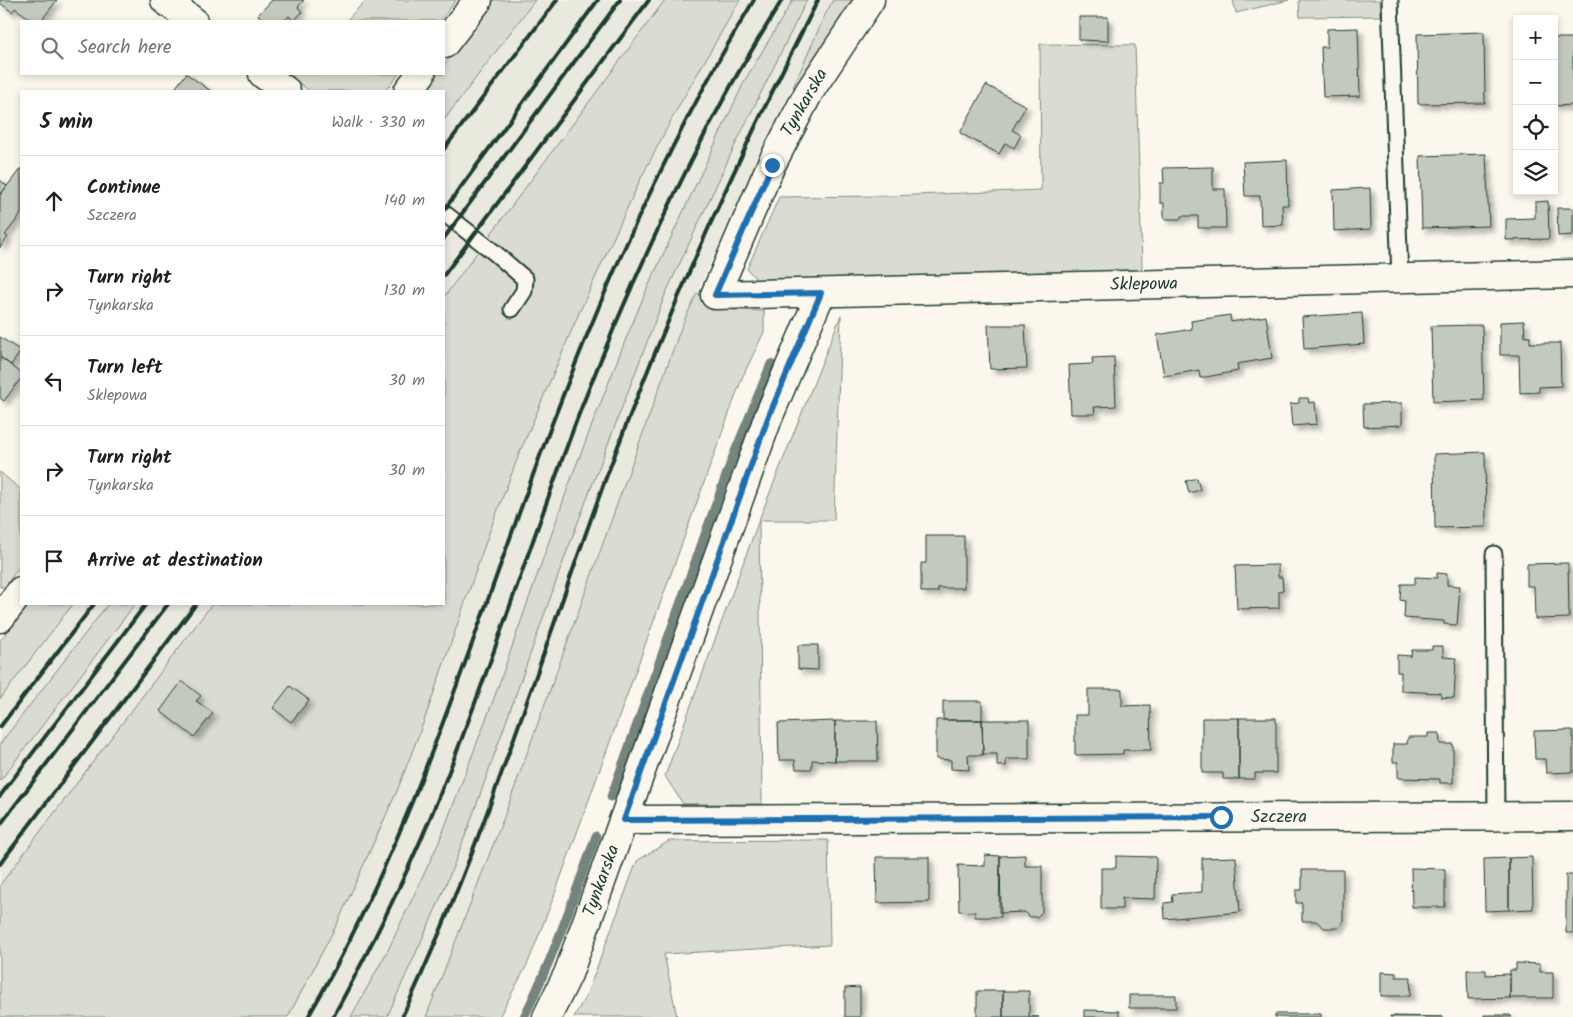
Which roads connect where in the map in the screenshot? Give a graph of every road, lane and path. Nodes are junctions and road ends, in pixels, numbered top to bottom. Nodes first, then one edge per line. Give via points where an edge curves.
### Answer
1 (165, 0) edge
2 (478, 0) edge
3 (870, 0) edge
4 (1390, 0) edge
5 (192, 20) edge
6 (445, 43) edge
7 (264, 75) edge
8 (420, 75) edge
9 (285, 90) edge
10 (409, 90) edge
11 (445, 214) edge
12 (1573, 274) edge
13 (1400, 279) junction
14 (821, 293) junction
15 (715, 295) joint
16 (512, 309) dead end
17 (1494, 554) dead end
18 (20, 592) edge
19 (0, 618) edge
20 (1496, 816) junction
21 (1573, 816) edge
22 (624, 820) junction
23 (547, 1017) edge

1 - 5 street
2 - 6 street
3 - 15 street, Tynkarska via 808,92
4 - 13 lane
7 - 9 street
8 - 10 street
11 - 16 lane via 525,279 524,291
12 - 13 street, Sklepowa
13 - 14 street, Sklepowa
14 - 15 street, Sklepowa
14 - 22 street, Tynkarska via 768,418
17 - 20 lane
18 - 19 street
20 - 21 street, Szczera
20 - 22 street, Szczera
22 - 23 street, Tynkarska via 568,974

